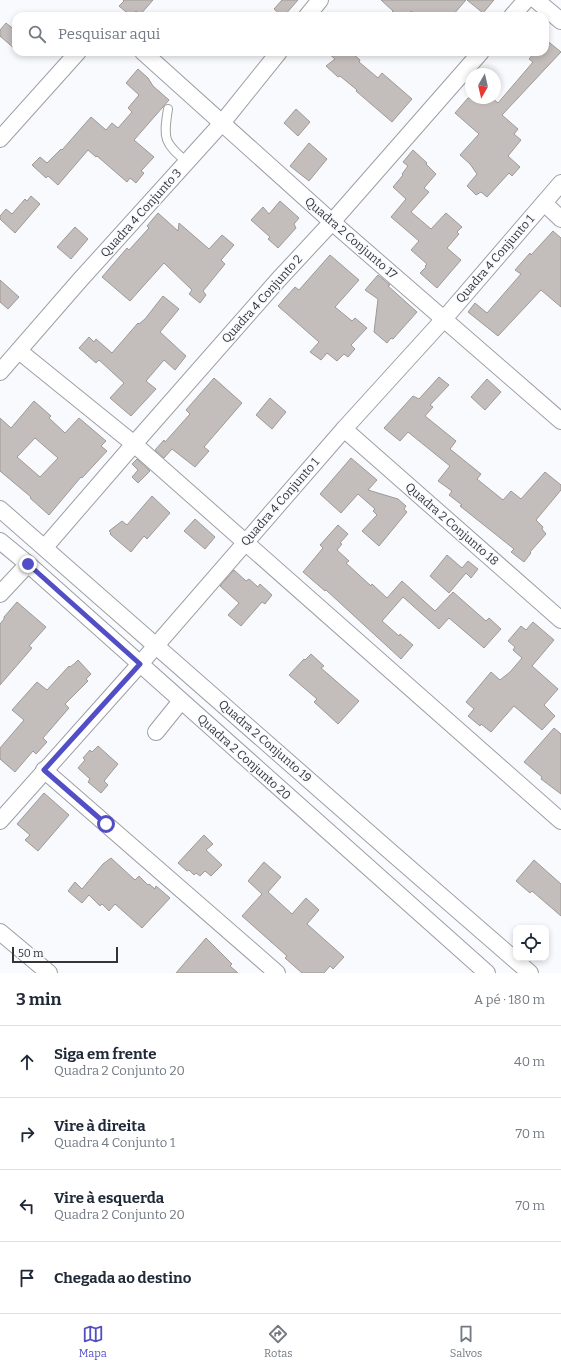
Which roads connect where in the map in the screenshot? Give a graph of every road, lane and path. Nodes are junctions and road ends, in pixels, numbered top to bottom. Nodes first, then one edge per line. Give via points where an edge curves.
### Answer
1 (320, 0) edge
2 (526, 0) edge
3 (536, 0) edge
4 (310, 12) edge
5 (516, 12) edge
6 (561, 20) edge
7 (74, 56) edge
8 (147, 56) edge
9 (276, 56) edge
10 (477, 56) edge
11 (168, 109) dead end
12 (222, 123) junction
13 (0, 139) edge
14 (187, 162) junction
15 (561, 183) edge
16 (544, 203) junction
17 (561, 219) edge
18 (332, 222) junction
19 (444, 319) junction
20 (19, 351) junction
21 (0, 372) edge
22 (561, 421) edge
23 (344, 429) junction
24 (134, 444) junction
25 (0, 509) edge
26 (0, 541) edge
27 (246, 542) junction
28 (45, 547) junction
29 (28, 564) junction
30 (0, 594) edge
31 (561, 620) edge
32 (155, 645) junction
33 (140, 664) junction
34 (181, 701) junction
35 (156, 732) dead end
36 (44, 770) junction
37 (0, 821) edge
38 (561, 821) edge
39 (0, 932) edge
40 (49, 973) edge
41 (277, 973) edge
42 (487, 973) edge
43 (530, 973) edge

1 - 4 street
2 - 5 street
3 - 6 street
7 - 13 street
8 - 12 street, Quadra 2 Conjunto 17
9 - 12 street, Quadra 4 Conjunto 3
10 - 18 street, Quadra 4 Conjunto 2
11 - 14 lane via 164,130 167,141 175,153
12 - 14 street, Quadra 4 Conjunto 3
12 - 18 street, Quadra 2 Conjunto 17
14 - 20 street, Quadra 4 Conjunto 3
15 - 16 street, Quadra 4 Conjunto 1
16 - 17 street
16 - 19 street, Quadra 4 Conjunto 1
18 - 19 street, Quadra 2 Conjunto 17
18 - 24 street, Quadra 4 Conjunto 2
19 - 22 street, Quadra 2 Conjunto 17
19 - 23 street, Quadra 4 Conjunto 1
20 - 21 street, Quadra 4 Conjunto 3
20 - 24 street
23 - 27 street, Quadra 4 Conjunto 1
23 - 31 street, Quadra 2 Conjunto 18
24 - 27 street
24 - 28 street, Quadra 4 Conjunto 2
25 - 28 street, Quadra 2 Conjunto 19
26 - 29 street, Quadra 2 Conjunto 20
27 - 32 street, Quadra 4 Conjunto 1
27 - 38 street
28 - 32 street, Quadra 2 Conjunto 19
29 - 30 street
29 - 33 street, Quadra 2 Conjunto 20
32 - 33 street, Quadra 4 Conjunto 1
32 - 43 street, Quadra 2 Conjunto 19
33 - 34 street, Quadra 2 Conjunto 20
33 - 36 street, Quadra 4 Conjunto 1
34 - 35 street
34 - 42 street, Quadra 2 Conjunto 20
36 - 37 street, Quadra 4 Conjunto 1
36 - 41 street
39 - 40 street

